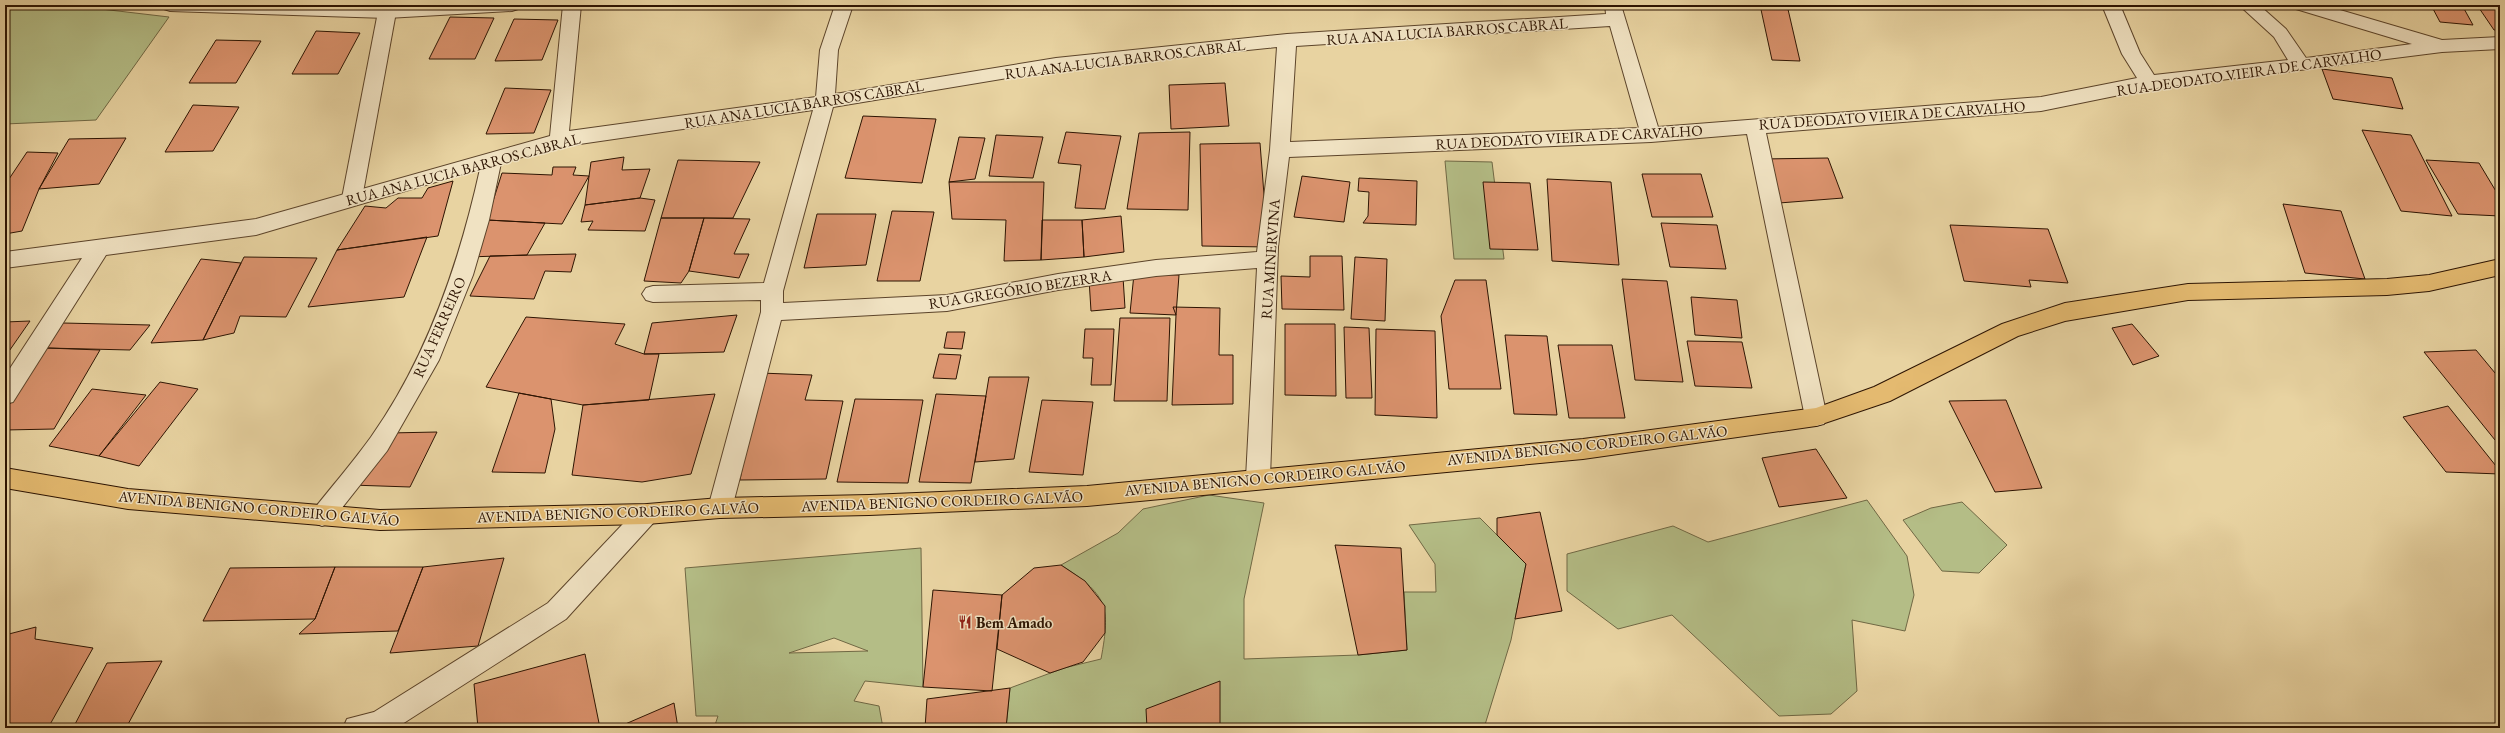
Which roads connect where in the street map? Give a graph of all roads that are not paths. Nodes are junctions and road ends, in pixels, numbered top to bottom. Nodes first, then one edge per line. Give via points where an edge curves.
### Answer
1 (170, 5) edge
2 (512, 5) edge
3 (572, 5) edge
4 (844, 5) edge
5 (2110, 5) edge
6 (2248, 5) edge
7 (2302, 5) edge
8 (387, 12) junction
9 (1614, 13) edge
10 (1287, 40) junction
11 (2500, 43) edge
12 (2442, 46) junction
13 (2302, 66) junction
14 (2149, 82) junction
15 (825, 102) junction
16 (1755, 125) junction
17 (1651, 135) junction
18 (559, 140) junction
19 (1280, 150) junction
20 (492, 160) junction
21 (352, 198) junction
22 (99, 249) junction
23 (1268, 259) junction
24 (5, 260) edge
25 (2500, 266) edge
26 (653, 294) dead end
27 (772, 301) junction
28 (5, 395) edge
29 (1816, 418) junction
30 (5, 478) edge
31 (1258, 478) junction
32 (720, 508) junction
33 (647, 514) junction
34 (322, 516) junction
35 (368, 726) edge

1 - 8 street
2 - 8 street
3 - 18 street
4 - 15 street via 829,50
5 - 14 street via 2131,54
6 - 13 street via 2280,33
7 - 12 street
8 - 21 street
9 - 10 street, RUA ANA LUCIA BARROS CABRAL
9 - 17 street
10 - 15 street, RUA ANA LUCIA BARROS CABRAL via 1056,64
10 - 19 street, RUA MINERVINA
11 - 12 street, RUA DEODATO VIEIRA DE CARVALHO
12 - 13 street, RUA DEODATO VIEIRA DE CARVALHO
13 - 14 street, RUA DEODATO VIEIRA DE CARVALHO
14 - 16 street, RUA DEODATO VIEIRA DE CARVALHO via 2041,104
15 - 18 street, RUA ANA LUCIA BARROS CABRAL
15 - 27 street
16 - 17 street, RUA DEODATO VIEIRA DE CARVALHO
16 - 29 street
17 - 19 street, RUA DEODATO VIEIRA DE CARVALHO
18 - 20 street, RUA ANA LUCIA BARROS CABRAL
19 - 23 street, RUA MINERVINA
20 - 21 street, RUA ANA LUCIA BARROS CABRAL
20 - 34 street, RUA FERREIRO via 479,220 463,275 428,360 379,444
21 - 22 street, RUA ANA LUCIA BARROS CABRAL via 256,227
22 - 24 street, RUA ANA LUCIA BARROS CABRAL
22 - 28 street
23 - 27 street, RUA GREGÓRIO BEZERRA via 1156,268 1058,282 947,303
23 - 31 street, RUA MINERVINA
25 - 29 main road, AVENIDA BENIGNO CORDEIRO GALVÃO via 2429,283 2387,287 2188,292 2065,312 2010,330 1882,394
26 - 27 street, RUA GREGÓRIO BEZERRA
27 - 32 street
29 - 31 main road, AVENIDA BENIGNO CORDEIRO GALVÃO via 1583,449
30 - 34 main road, AVENIDA BENIGNO CORDEIRO GALVÃO via 128,499
31 - 32 main road, AVENIDA BENIGNO CORDEIRO GALVÃO via 1086,496
32 - 33 main road, AVENIDA BENIGNO CORDEIRO GALVÃO
33 - 34 main road, AVENIDA BENIGNO CORDEIRO GALVÃO via 380,520
33 - 35 street via 557,611

